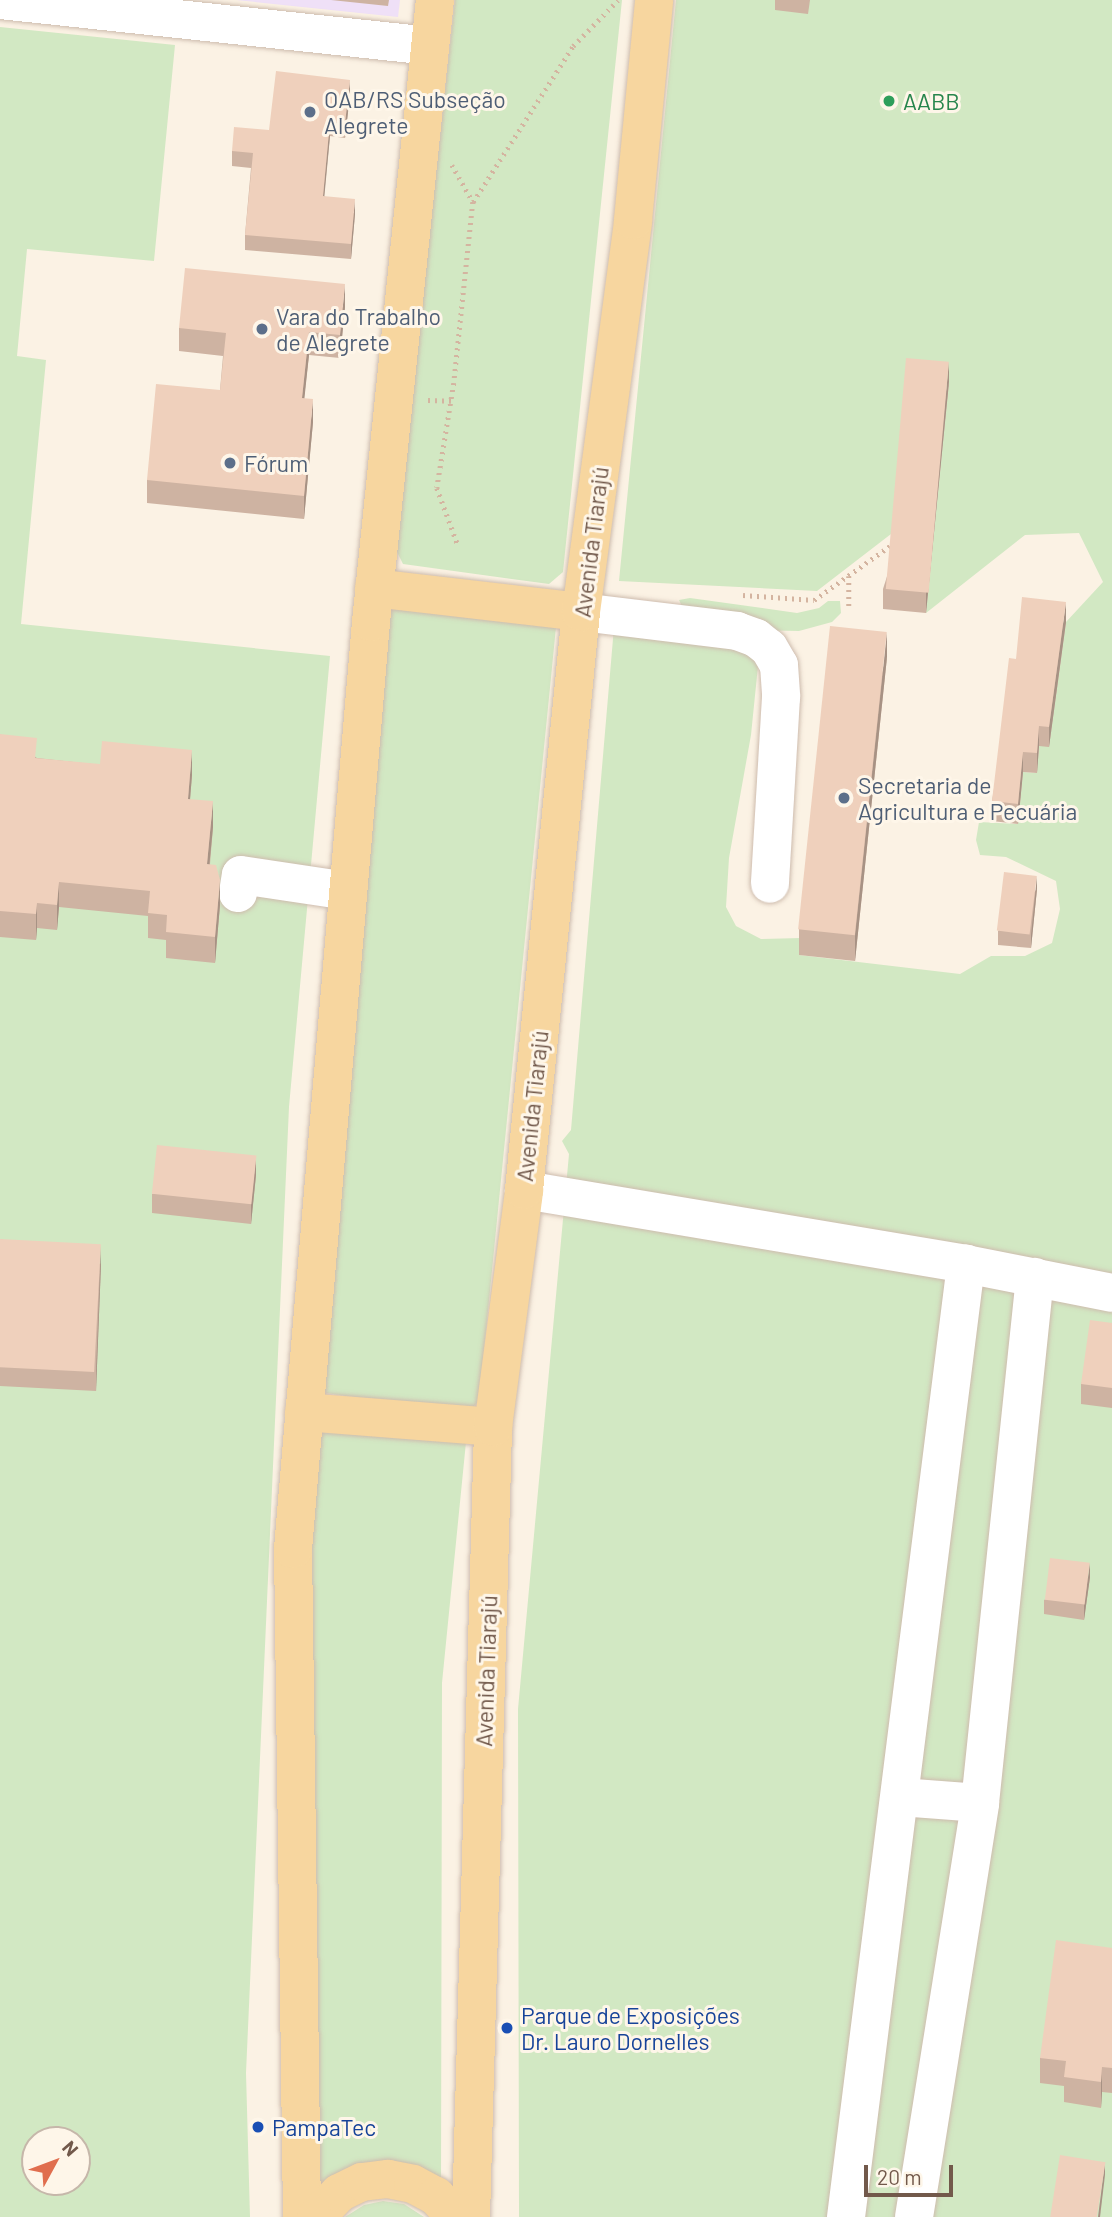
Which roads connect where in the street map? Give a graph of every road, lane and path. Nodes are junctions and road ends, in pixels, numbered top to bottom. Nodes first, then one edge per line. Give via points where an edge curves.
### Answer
1 (0, 0) edge
2 (435, 0) edge
3 (618, 0) edge
4 (654, 0) edge
5 (430, 46) junction
6 (451, 162) dead end
7 (473, 202) junction
8 (426, 400) dead end
9 (451, 401) junction
10 (458, 545) dead end
11 (890, 546) edge
12 (849, 575) junction
13 (374, 588) junction
14 (730, 594) dead end
15 (849, 607) dead end
16 (581, 612) junction
17 (770, 884) dead end
18 (348, 891) junction
19 (238, 893) dead end
20 (524, 1189) junction
21 (966, 1264) junction
22 (1035, 1278) junction
23 (1112, 1293) edge
24 (304, 1412) junction
25 (493, 1427) junction
26 (900, 1797) junction
27 (981, 1803) junction
28 (302, 2217) edge
29 (316, 2217) edge
30 (455, 2217) edge
31 (471, 2217) edge
32 (846, 2217) edge
33 (914, 2217) edge

1 - 5 street
2 - 5 main road
3 - 7 path via 573,46
4 - 16 main road, Avenida Tiarajú via 633,220
5 - 13 main road
6 - 7 path
7 - 9 path
8 - 9 path
9 - 10 path via 437,488
11 - 12 path
12 - 14 path via 814,600
12 - 15 path
13 - 16 main road
13 - 18 main road
16 - 17 street via 737,632 769,648 779,665 781,697
16 - 20 main road, Avenida Tiarajú
18 - 19 street via 241,875
18 - 24 main road
20 - 21 street
20 - 25 main road, Avenida Tiarajú
21 - 22 street
21 - 26 street
22 - 23 street
22 - 27 street
24 - 25 main road
24 - 28 main road via 293,1549
25 - 31 main road, Avenida Tiarajú
26 - 27 street
26 - 32 street
27 - 33 street
29 - 30 main road via 339,2193 362,2182 388,2179 414,2184 436,2196

